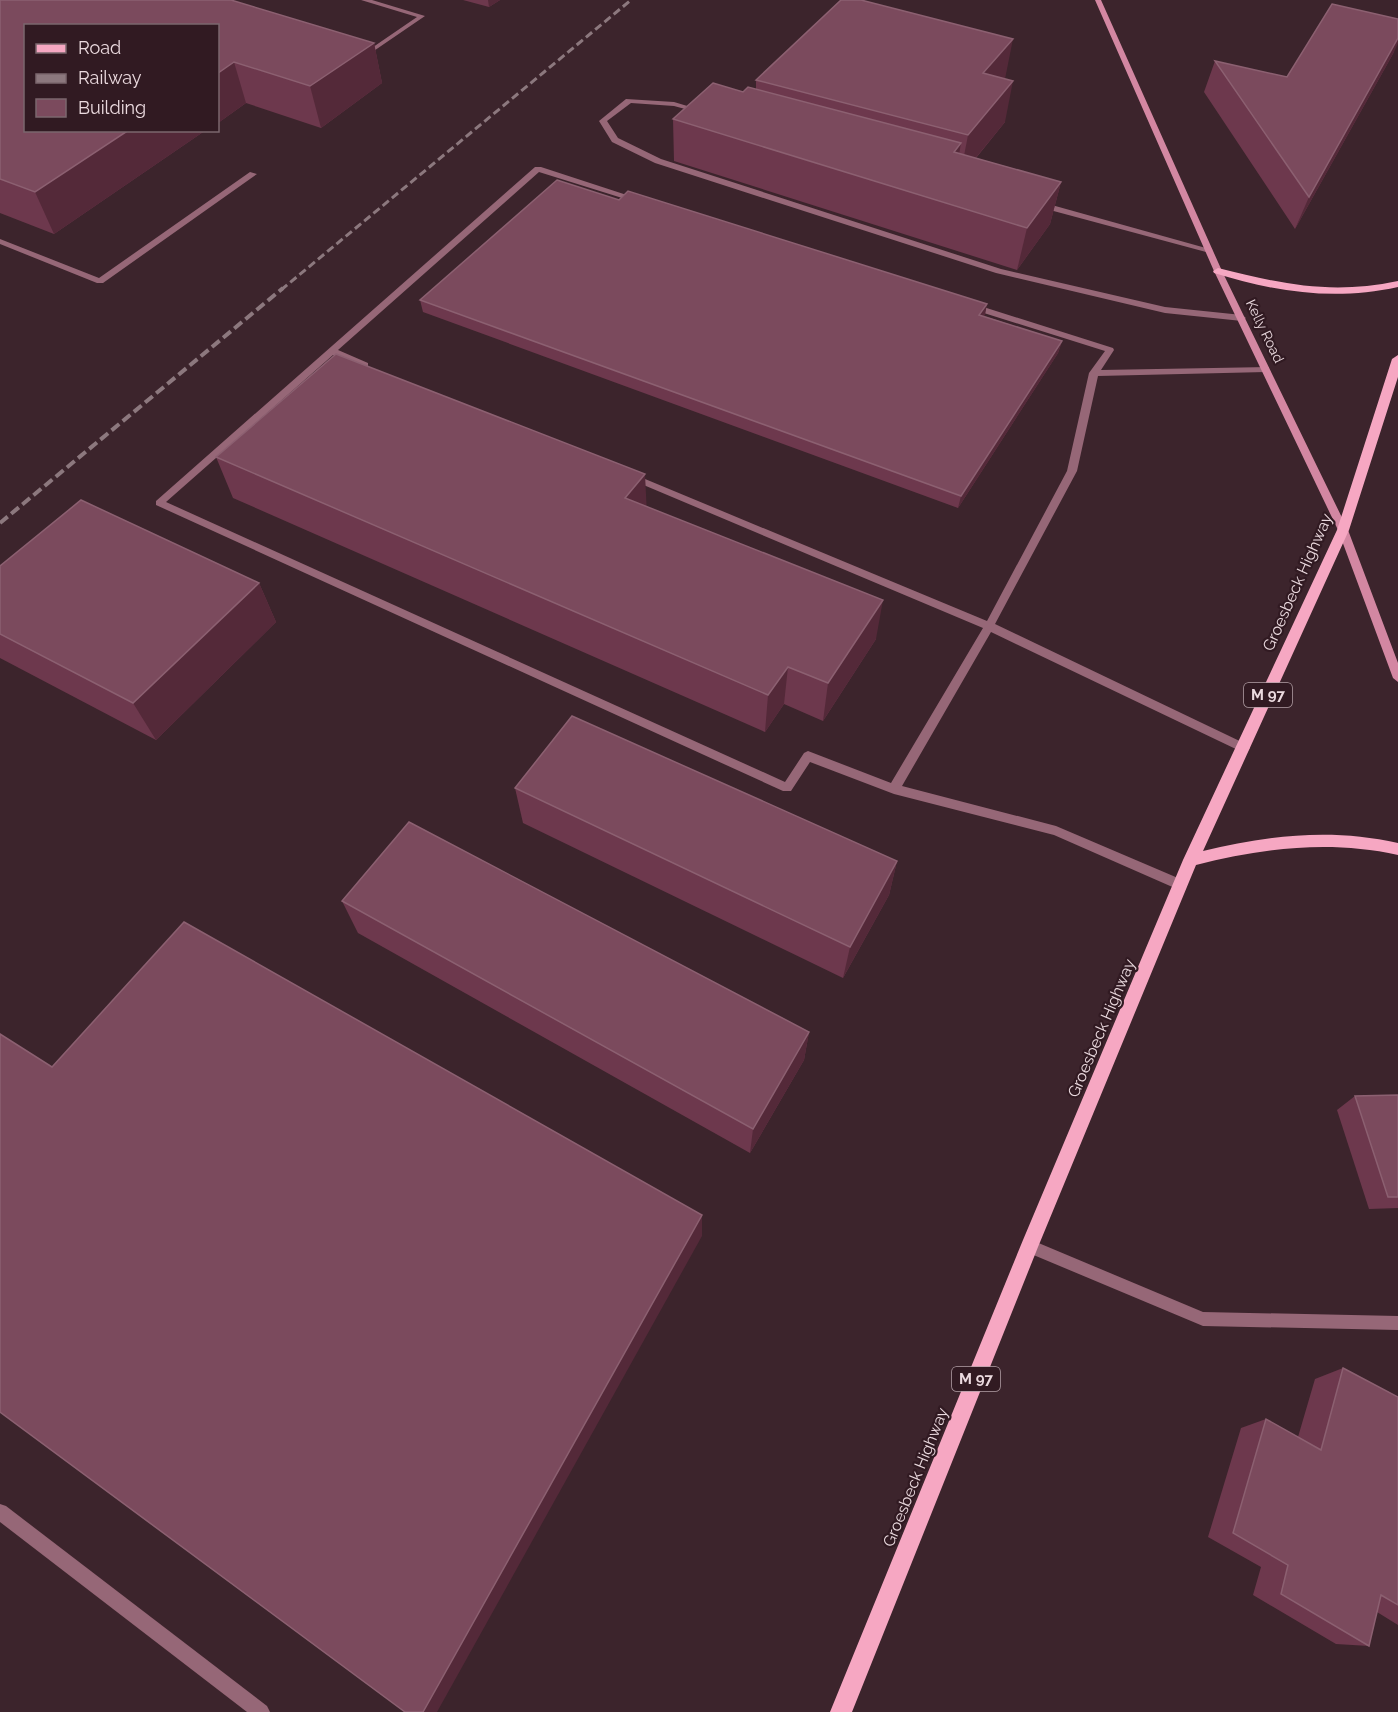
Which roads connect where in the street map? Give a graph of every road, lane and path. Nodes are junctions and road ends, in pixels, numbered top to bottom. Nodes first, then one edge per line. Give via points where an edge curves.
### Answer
1 (364, 0) edge
2 (1098, 0) edge
3 (353, 54) edge
4 (708, 114) edge
5 (253, 174) dead end
6 (1027, 200) edge
7 (652, 205) edge
8 (0, 241) edge
9 (1209, 250) junction
10 (1218, 271) junction
11 (1398, 284) edge
12 (961, 303) edge
13 (1242, 318) junction
14 (331, 351) junction
15 (1398, 359) edge
16 (375, 369) edge
17 (1266, 369) junction
18 (1094, 373) junction
19 (616, 470) edge
20 (1343, 530) junction
21 (989, 626) junction
22 (1398, 678) edge
23 (1244, 748) junction
24 (894, 789) junction
25 (1398, 849) edge
26 (1191, 860) junction
27 (1180, 885) junction
28 (1029, 1246) junction
29 (1398, 1323) edge
30 (0, 1512) edge
31 (261, 1712) edge
32 (841, 1712) edge

1 - 3 lane via 422,16 364,58
2 - 9 street, Kelly Road
4 - 13 lane via 674,104 629,101 603,122 615,140 658,161 999,271 1165,310
5 - 8 lane via 100,281
6 - 9 lane
7 - 14 lane via 538,169
9 - 10 street, Kelly Road
10 - 11 main road via 1307,292
10 - 13 street, Kelly Road
12 - 18 lane via 1110,350
13 - 17 street, Kelly Road
14 - 16 lane
14 - 24 lane via 159,503 787,788 808,756
15 - 20 main road, Groesbeck Highway / M 97
17 - 18 lane
17 - 20 street, Kelly Road
18 - 21 lane via 1072,471
19 - 21 lane
20 - 22 street, Kelly Road
20 - 23 main road, Groesbeck Highway / M 97
21 - 23 lane
21 - 24 lane
23 - 26 main road, Groesbeck Highway / M 97
24 - 27 lane via 1056,831
25 - 26 main road via 1335,840 1284,842
26 - 27 main road, Groesbeck Highway / M 97
27 - 28 main road, Groesbeck Highway / M 97
28 - 29 lane via 1203,1319
28 - 32 main road, Groesbeck Highway / M 97
30 - 31 lane

